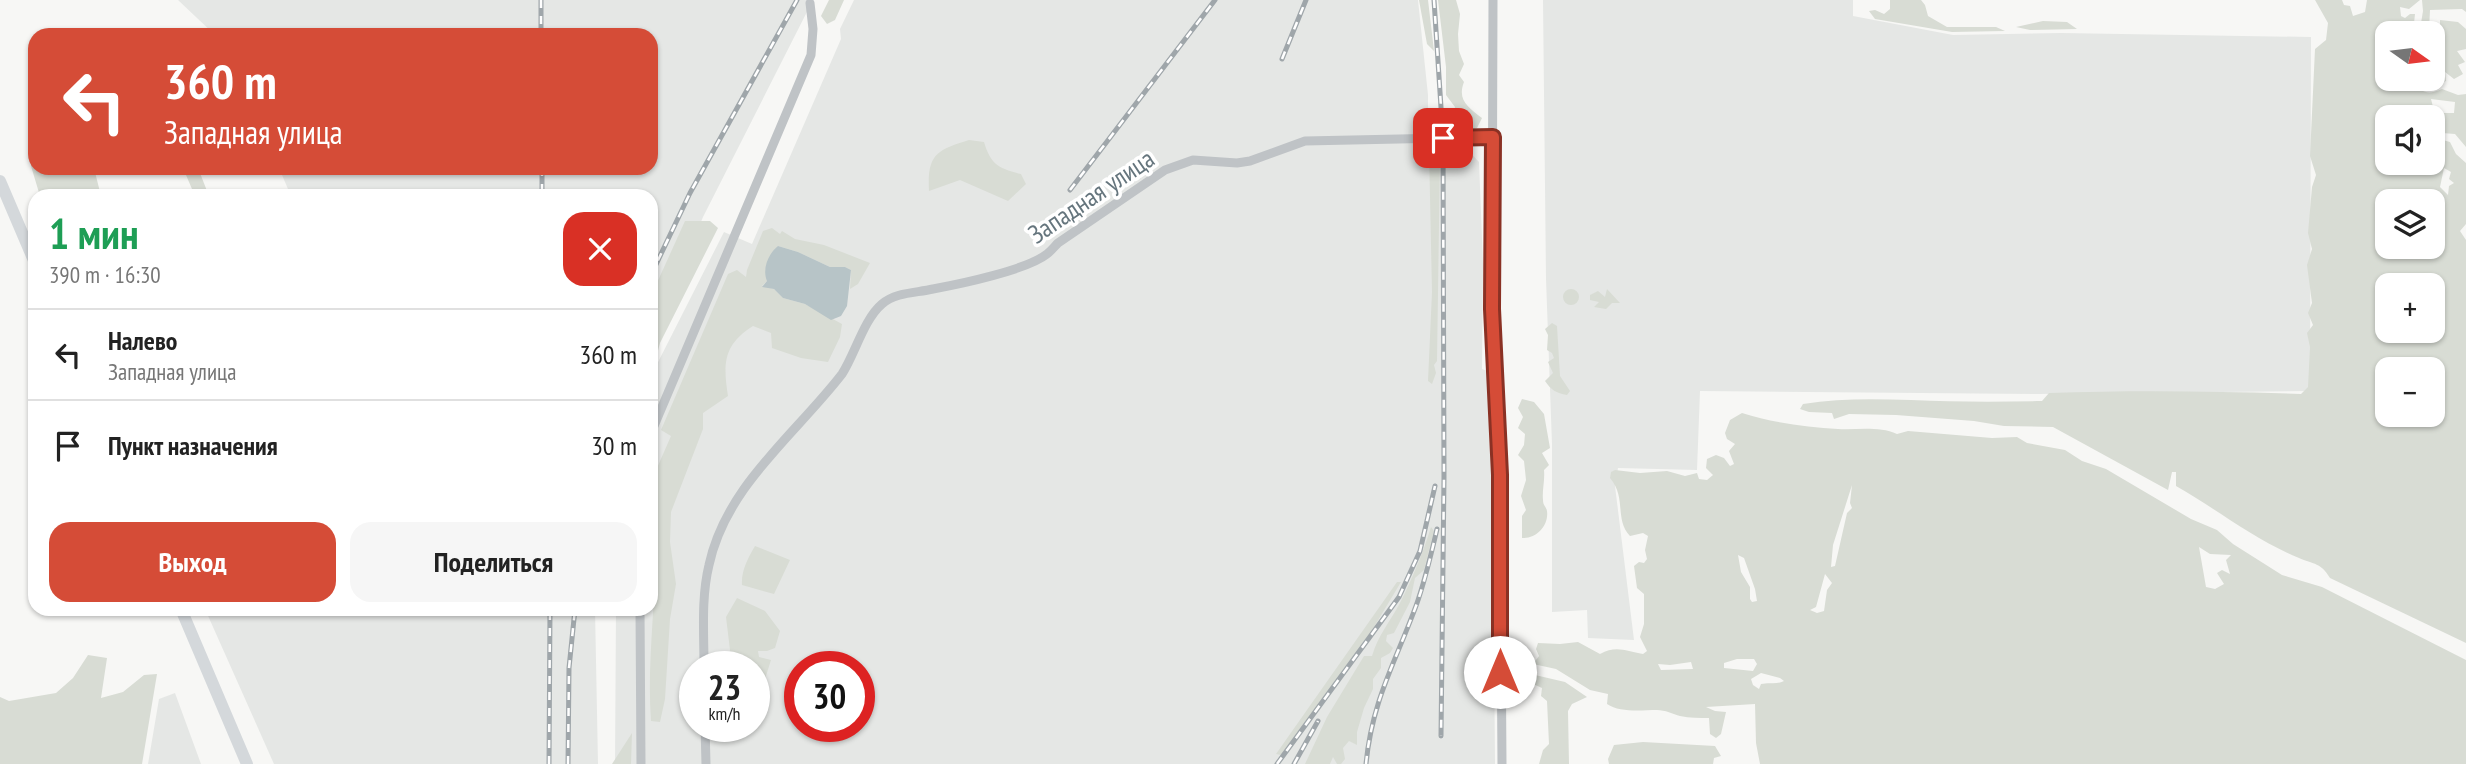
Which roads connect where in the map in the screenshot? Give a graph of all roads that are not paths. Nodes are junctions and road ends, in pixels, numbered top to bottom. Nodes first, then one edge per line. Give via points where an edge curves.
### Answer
1 (1493, 0) edge
2 (810, 3) dead end
3 (1493, 137) junction
4 (0, 181) edge
5 (28, 247) edge
6 (658, 416) edge
7 (184, 616) edge
8 (640, 616) edge
9 (704, 651) edge
10 (705, 742) edge
11 (247, 764) edge
12 (641, 764) edge
13 (706, 764) edge
14 (1502, 764) edge

1 - 3 street
2 - 6 street via 811,55
3 - 9 street, Западная улица via 1306,141 1250,161 1179,163 1046,255 936,289 902,294 881,304 842,374 757,471 719,531 704,591
3 - 14 street
4 - 5 street
7 - 11 street
8 - 12 street
10 - 13 street

